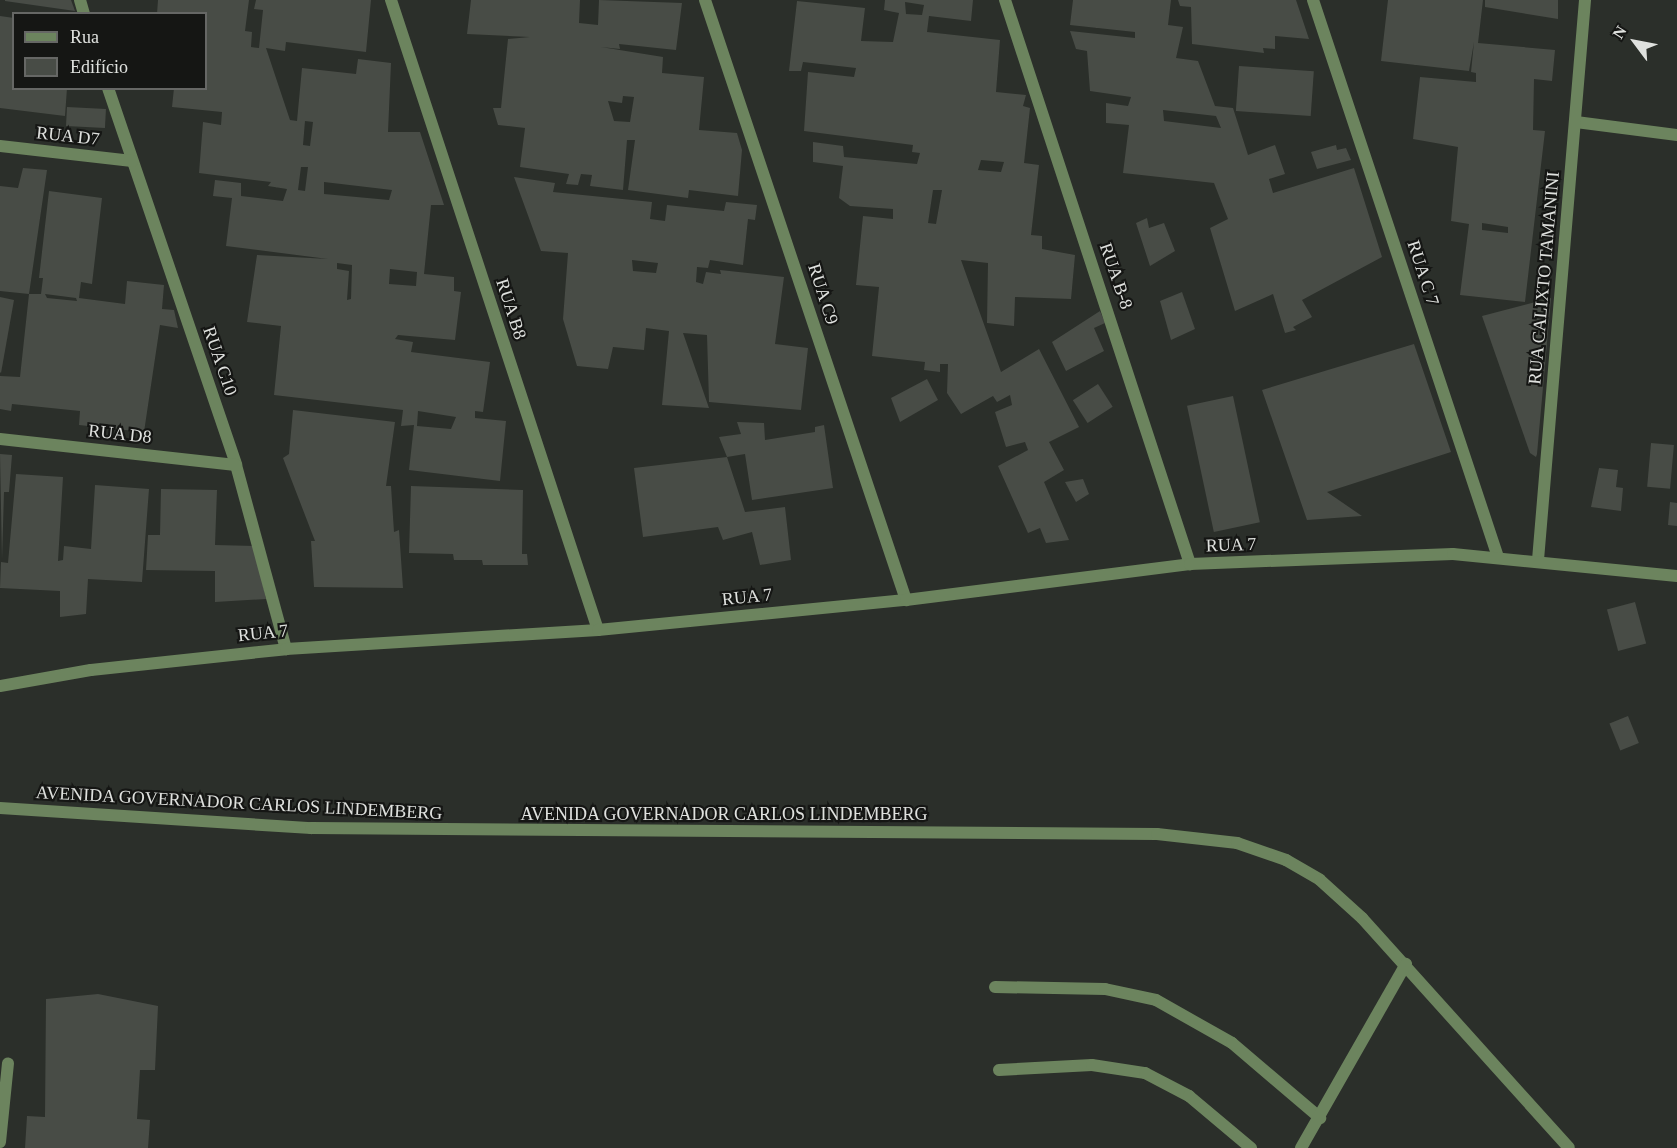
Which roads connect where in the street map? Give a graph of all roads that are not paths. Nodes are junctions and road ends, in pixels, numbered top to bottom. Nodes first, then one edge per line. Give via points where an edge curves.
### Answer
1 (391, 0) edge
2 (705, 0) edge
3 (1005, 0) edge
4 (1313, 0) edge
5 (1585, 0) edge
6 (109, 90) edge
7 (1576, 122) junction
8 (1677, 135) edge
9 (0, 146) edge
10 (132, 161) junction
11 (0, 439) edge
12 (236, 465) junction
13 (1498, 557) junction
14 (1538, 560) junction
15 (1190, 564) junction
16 (1677, 576) edge
17 (906, 600) junction
18 (598, 630) junction
19 (286, 649) junction
20 (0, 686) edge
21 (0, 808) edge
22 (1406, 963) junction
23 (995, 987) dead end
24 (8, 1063) dead end
25 (999, 1070) dead end
26 (1320, 1118) junction
27 (0, 1142) edge
28 (1251, 1148) edge
29 (1302, 1148) edge
30 (1569, 1148) edge

1 - 18 street, RUA B8
2 - 17 street, RUA C9
3 - 15 street, RUA B-8
4 - 13 street, RUA C 7
5 - 7 street, RUA CALIXTO TAMANINI
6 - 10 street, RUA C10
7 - 8 street
7 - 14 street, RUA CALIXTO TAMANINI
9 - 10 street, RUA D7
10 - 12 street, RUA C10
11 - 12 street, RUA D8
12 - 19 street, RUA C10
13 - 14 street, RUA 7
13 - 15 street, RUA 7 via 1453,554
14 - 16 street, RUA 7
15 - 17 street, RUA 7
17 - 18 street, RUA 7
18 - 19 street, RUA 7
19 - 20 street, RUA 7 via 92,670
21 - 22 street, AVENIDA GOVERNADOR CARLOS LINDEMBERG via 311,828 1157,834 1237,843 1286,860 1320,880
22 - 26 street
22 - 30 street, AVENIDA GOVERNADOR CARLOS LINDEMBERG
23 - 26 street via 1105,989 1156,1000 1232,1043
24 - 27 street
25 - 28 street via 1092,1065 1145,1073 1189,1096
26 - 29 street

